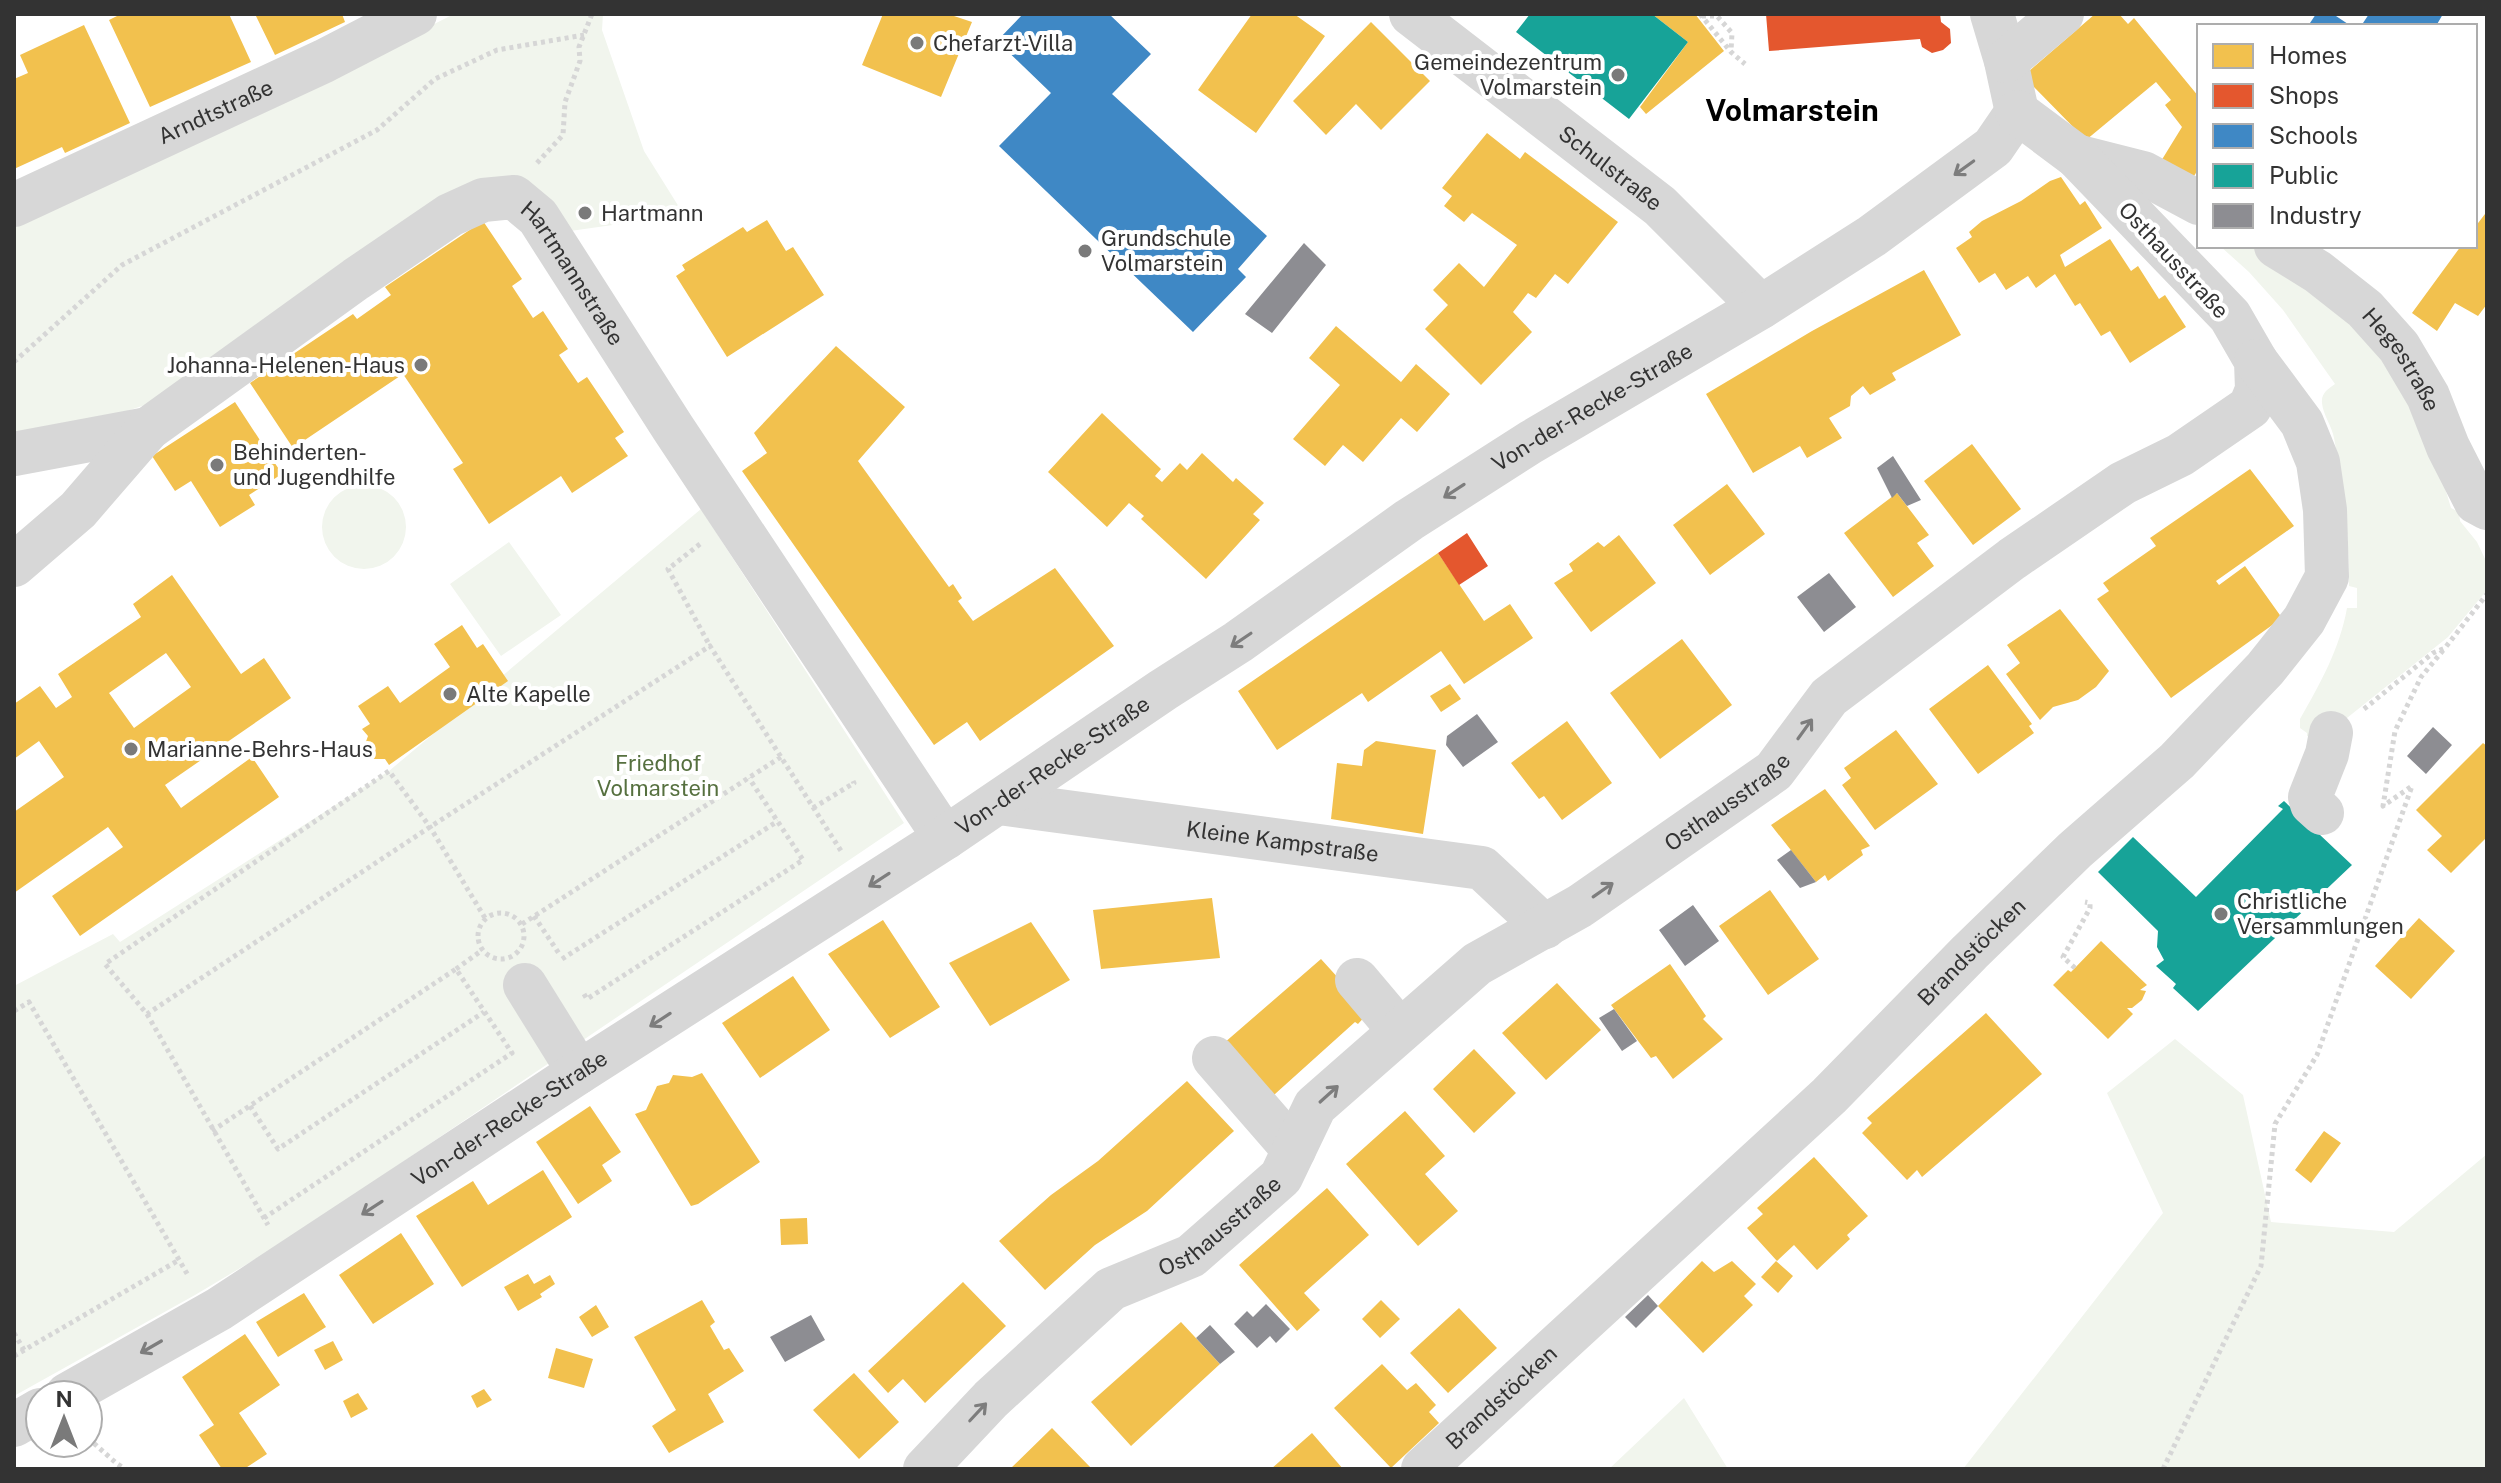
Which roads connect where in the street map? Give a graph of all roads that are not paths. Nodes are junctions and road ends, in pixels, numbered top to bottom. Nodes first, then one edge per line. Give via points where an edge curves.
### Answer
1 (415, 14) edge
2 (1411, 14) edge
3 (1992, 14) edge
4 (2062, 14) edge
5 (2006, 61) junction
6 (2017, 112) junction
7 (2076, 156) junction
8 (2197, 202) edge
9 (14, 205) edge
10 (2279, 248) edge
11 (1761, 307) junction
12 (2256, 361) junction
13 (148, 429) junction
14 (14, 454) edge
15 (2487, 508) edge
16 (14, 565) edge
17 (2331, 733) road end
18 (999, 803) junction
19 (2322, 813) dead end
20 (945, 838) junction
21 (1545, 927) junction
22 (1357, 980) dead end
23 (525, 985) dead end
24 (1400, 1031) junction
25 (1214, 1058) dead end
26 (579, 1072) junction
27 (1294, 1150) junction
28 (95, 1379) edge
29 (925, 1469) edge
30 (1423, 1469) edge

1 - 9 street, Arndtstraße
2 - 11 street, Schulstraße via 1660,206
3 - 5 street
4 - 5 street
5 - 6 street
6 - 7 street, Osthausstraße
6 -> 11 street, Von-der-Recke-Straße via 1993,147 1872,236
7 - 8 street via 2143,173
7 - 12 street, Osthausstraße via 2230,316
10 - 15 street, Hegestraße via 2365,309 2399,347 2428,396 2476,502
11 -> 18 street, Von-der-Recke-Straße via 1409,520
21 -> 12 street, Osthausstraße via 1774,771 1829,697 2012,559 2123,483 2180,455 2250,407 2257,390
12 - 30 street, Brandstöcken via 2302,423 2318,462 2327,577 2304,620 2177,761 2075,850 1829,1096
13 - 14 street
13 - 16 street, Hartmannstraße via 78,510
13 - 20 street, Hartmannstraße via 450,215 483,200 514,197 538,217
17 - 19 street via 2310,797
18 - 20 street, Von-der-Recke-Straße
18 - 21 street, Kleine Kampstraße via 1482,868
20 -> 26 street, Von-der-Recke-Straße
21 - 24 street, Osthausstraße via 1477,964
22 - 24 street
23 - 26 street
27 -> 24 street, Osthausstraße via 1315,1106
25 - 27 street
26 -> 28 street, Von-der-Recke-Straße via 219,1309
29 -> 27 street, Osthausstraße via 991,1399 1111,1289 1191,1256 1281,1177

